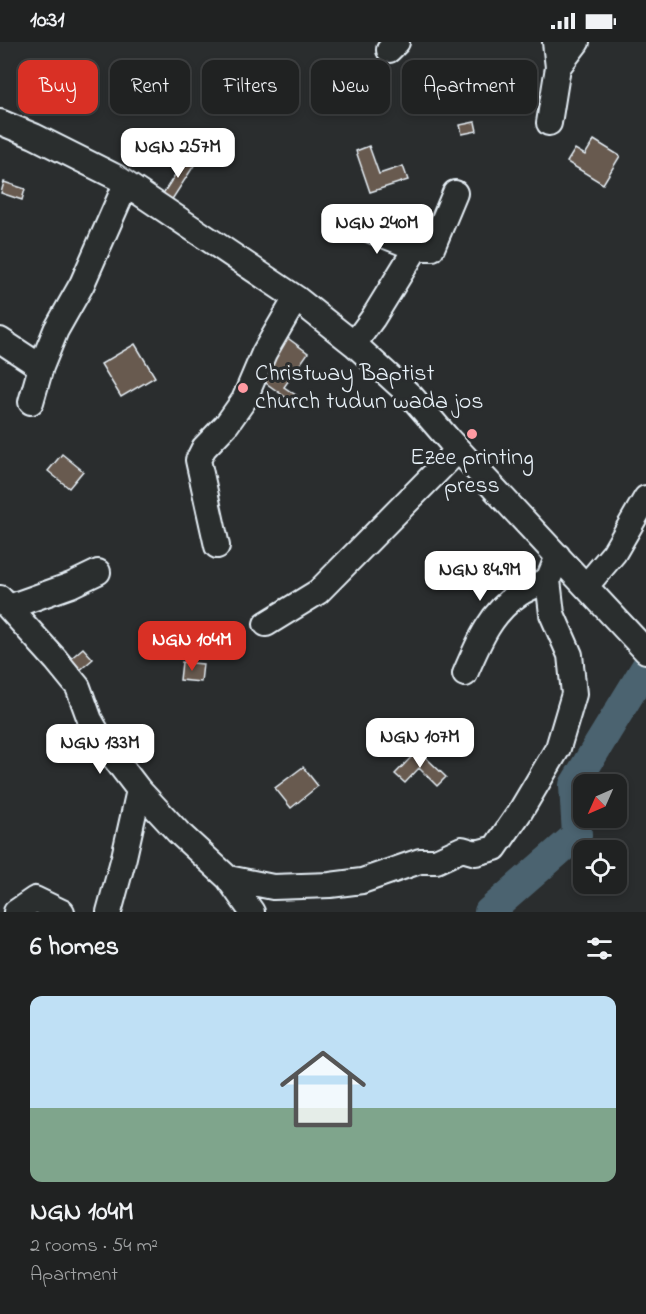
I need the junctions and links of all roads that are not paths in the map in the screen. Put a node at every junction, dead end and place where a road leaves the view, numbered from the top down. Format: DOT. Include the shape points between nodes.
graph roads {
  1 [pos="555,42"];
  2 [pos="577,42"];
  3 [pos="558,67"];
  4 [pos="0,122"];
  5 [pos="549,123"];
  6 [pos="126,184"];
  7 [pos="455,193"];
  8 [pos="353,223"];
  9 [pos="416,248"];
  10 [pos="296,298"];
  11 [pos="0,340"];
  12 [pos="354,344"];
  13 [pos="41,367"];
  14 [pos="31,402"];
  15 [pos="458,450"];
  16 [pos="646,498"];
  17 [pos="217,546"];
  18 [pos="558,556"];
  19 [pos="98,572"];
  20 [pos="548,580"];
  21 [pos="586,586"];
  22 [pos="5,603"];
  23 [pos="266,624"];
  24 [pos="640,644"];
  25 [pos="465,674"];
  26 [pos="139,790"];
  27 [pos="228,878"];
  28 [pos="16,912"];
  29 [pos="62,912"];
  30 [pos="109,912"];
  31 [pos="252,912"];
  1 -- 3 [label="street"];
  2 -- 3 [label="street"];
  3 -- 5 [label="street"];
  4 -- 6 [label="street"];
  6 -- 10 [label="street"];
  6 -- 13 [label="street"];
  7 -- 9 [label="street" via="432,248"];
  8 -- 9 [label="street"];
  9 -- 12 [label="street"];
  10 -- 12 [label="street"];
  10 -- 17 [label="street" via="264,353 244,400 198,460"];
  11 -- 13 [label="street"];
  12 -- 15 [label="street" via="411,396"];
  13 -- 14 [label="street"];
  15 -- 18 [label="street"];
  15 -- 23 [label="street" via="318,592"];
  16 -- 21 [label="street" via="614,553"];
  18 -- 20 [label="street"];
  18 -- 21 [label="street"];
  19 -- 22 [label="street"];
  20 -- 25 [label="street" via="519,594 502,609 483,633"];
  20 -- 27 [label="street" via="552,614 570,655 574,694 558,748 495,848 476,853 462,849 436,861 420,861 362,881 330,885 273,887"];
  21 -- 24 [label="street"];
  22 -- 26 [label="street" via="78,687 103,744"];
  26 -- 27 [label="street"];
  26 -- 30 [label="street"];
  27 -- 31 [label="street"];
  28 -- 29 [label="street" via="35,899"];
}
